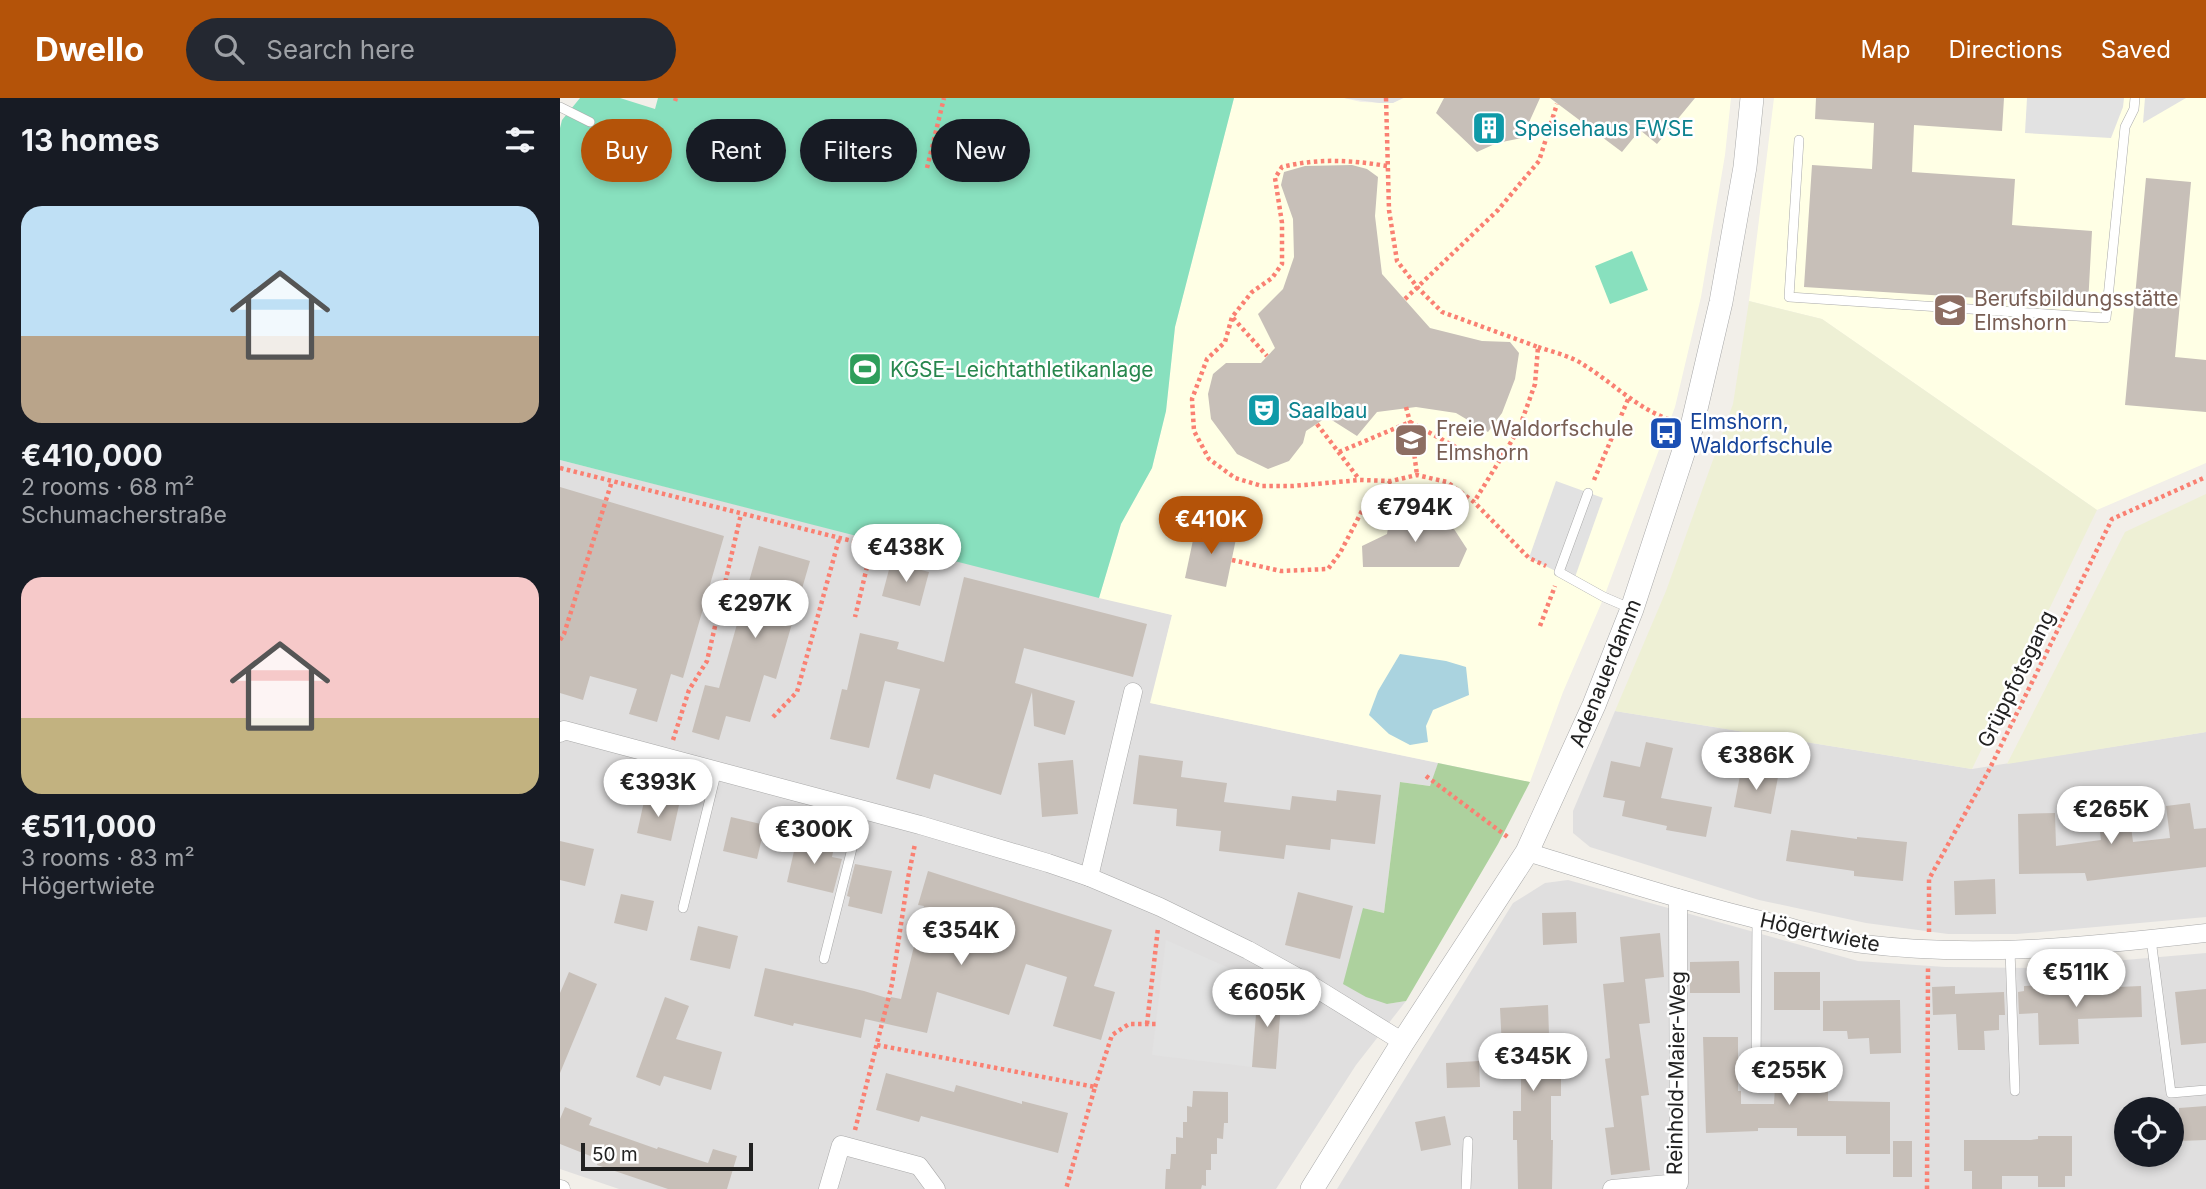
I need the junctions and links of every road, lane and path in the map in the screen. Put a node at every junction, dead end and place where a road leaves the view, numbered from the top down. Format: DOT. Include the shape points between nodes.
graph roads {
  1 [pos="944,98"];
  2 [pos="1386,98"];
  3 [pos="1752,98"];
  4 [pos="2135,98"];
  5 [pos="1557,104"];
  6 [pos="560,107"];
  7 [pos="584,119"];
  8 [pos="1799,140"];
  9 [pos="1387,166"];
  10 [pos="926,168"];
  11 [pos="1418,288"];
  12 [pos="1405,299"];
  13 [pos="1232,317"];
  14 [pos="1538,347"];
  15 [pos="1267,356"];
  16 [pos="1629,397"];
  17 [pos="1406,407"];
  18 [pos="1410,422"];
  19 [pos="1317,424"];
  20 [pos="1692,426"];
  21 [pos="1339,452"];
  22 [pos="1503,455"];
  23 [pos="560,468"];
  24 [pos="1417,475"];
  25 [pos="2206,477"];
  26 [pos="1360,480"];
  27 [pos="612,481"];
  28 [pos="1391,481"];
  29 [pos="1588,493"];
  30 [pos="1474,502"];
  31 [pos="741,514"];
  32 [pos="839,539"];
  33 [pos="1232,560"];
  34 [pos="1559,572"];
  35 [pos="1632,610"];
  36 [pos="855,617"];
  37 [pos="1540,626"];
  38 [pos="560,640"];
  39 [pos="1133,692"];
  40 [pos="773,717"];
  41 [pos="560,733"];
  42 [pos="668,757"];
  43 [pos="717,770"];
  44 [pos="1426,776"];
  45 [pos="862,809"];
  46 [pos="919,825"];
  47 [pos="1527,852"];
  48 [pos="1089,877"];
  49 [pos="1678,898"];
  50 [pos="1160,907"];
  51 [pos="683,908"];
  52 [pos="1756,919"];
  53 [pos="2206,933"];
  54 [pos="2151,939"];
  55 [pos="1928,950"];
  56 [pos="2010,950"];
  57 [pos="824,959"];
  58 [pos="1147,1024"];
  59 [pos="1157,1024"];
  60 [pos="1403,1042"];
  61 [pos="877,1045"];
  62 [pos="1756,1073"];
  63 [pos="1095,1087"];
  64 [pos="2206,1090"];
  65 [pos="2015,1091"];
  66 [pos="1468,1141"];
  67 [pos="841,1146"];
  68 [pos="828,1189"];
  69 [pos="936,1189"];
  70 [pos="1066,1189"];
  71 [pos="1312,1189"];
  72 [pos="1466,1189"];
  73 [pos="1612,1189"];
  74 [pos="1927,1189"];
  1 -- 10 [label="path"];
  2 -- 9 [label="path"];
  3 -- 20 [label="street, Adenauerdamm" via="1721,302"];
  4 -- 8 [label="lane" via="2125,127 2106,318 1789,297"];
  5 -- 11 [label="path" via="1539,161 1499,210"];
  6 -- 7 [label="lane"];
  9 -- 11 [label="path" via="1397,261"];
  9 -- 13 [label="path" via="1321,160 1282,167 1275,178 1282,264"];
  11 -- 12 [label="path"];
  11 -- 14 [label="path" via="1442,312"];
  13 -- 15 [label="path"];
  13 -- 26 [label="path" via="1225,342 1207,359 1192,399 1194,431 1209,459 1235,478 1262,486"];
  14 -- 16 [label="path" via="1582,363"];
  14 -- 22 [label="path" via="1535,384 1519,429"];
  16 -- 20 [label="path" via="1662,417"];
  16 -- 29 [label="path"];
  17 -- 18 [label="path"];
  18 -- 21 [label="path"];
  18 -- 22 [label="path" via="1462,451"];
  18 -- 24 [label="path"];
  19 -- 21 [label="path"];
  20 -- 35 [label="street, Adenauerdamm"];
  21 -- 26 [label="path"];
  22 -- 30 [label="path"];
  23 -- 27 [label="path"];
  24 -- 28 [label="path"];
  24 -- 30 [label="path" via="1447,482"];
  25 -- 55 [label="path, Grüppfotsgang" via="2112,519 1989,770 1929,879"];
  26 -- 28 [label="path"];
  27 -- 31 [label="path"];
  27 -- 38 [label="path"];
  28 -- 33 [label="path" via="1364,507 1328,569 1280,571"];
  29 -- 34 [label="lane"];
  30 -- 34 [label="path" via="1529,558"];
  31 -- 32 [label="path"];
  31 -- 42 [label="path" via="707,661 689,690"];
  32 -- 36 [label="path" via="872,547"];
  32 -- 40 [label="path" via="797,692"];
  34 -- 35 [label="lane"];
  34 -- 37 [label="path"];
  35 -- 47 [label="street, Adenauerdamm"];
  39 -- 48 [label="street"];
  41 -- 42 [label="street" via="564,730"];
  42 -- 43 [label="street"];
  43 -- 45 [label="street"];
  43 -- 51 [label="lane"];
  44 -- 47 [label="path"];
  45 -- 46 [label="street"];
  45 -- 57 [label="lane"];
  46 -- 48 [label="street"];
  46 -- 61 [label="path"];
  47 -- 49 [label="street, Högertwiete"];
  47 -- 60 [label="street, Adenauerdamm"];
  48 -- 50 [label="street"];
  49 -- 52 [label="street, Högertwiete"];
  49 -- 73 [label="street, Reinhold-Maier-Weg" via="1679,1183"];
  50 -- 58 [label="path"];
  50 -- 60 [label="street" via="1282,968"];
  52 -- 55 [label="street, Högertwiete" via="1860,944"];
  52 -- 62 [label="lane"];
  53 -- 54 [label="street, Högertwiete"];
  54 -- 56 [label="street, Högertwiete"];
  54 -- 64 [label="lane" via="2171,1093"];
  55 -- 56 [label="street, Högertwiete"];
  55 -- 74 [label="path, Grüppfotsgang"];
  56 -- 65 [label="lane"];
  58 -- 59 [label="path"];
  58 -- 63 [label="path" via="1129,1024 1112,1035"];
  60 -- 71 [label="street, Adenauerdamm"];
  61 -- 63 [label="path"];
  61 -- 67 [label="path" via="853,1135"];
  63 -- 70 [label="path"];
  66 -- 72 [label="lane"];
  67 -- 68 [label="street"];
  67 -- 69 [label="street" via="919,1167"];
}
